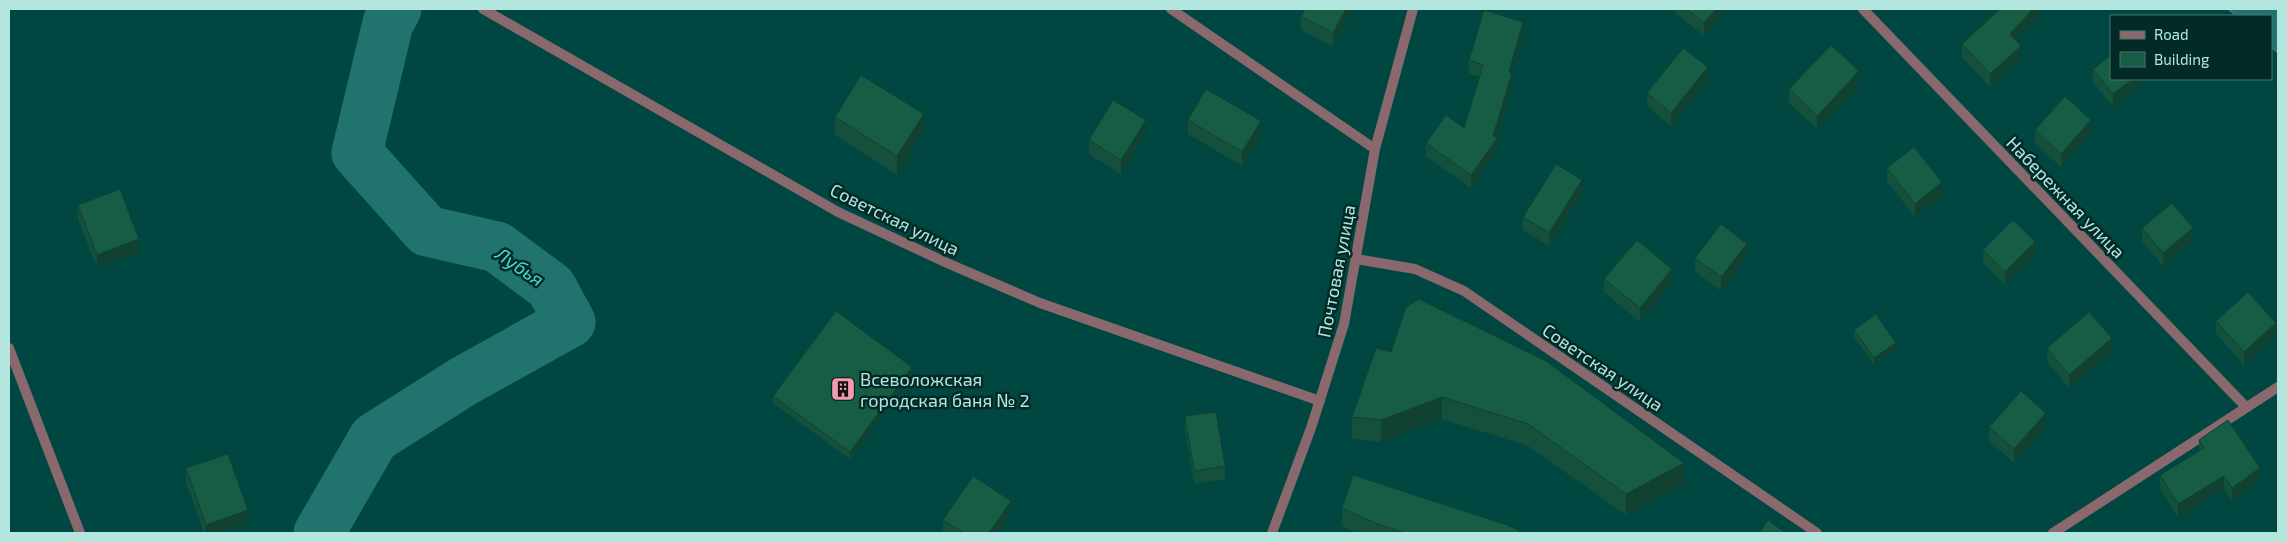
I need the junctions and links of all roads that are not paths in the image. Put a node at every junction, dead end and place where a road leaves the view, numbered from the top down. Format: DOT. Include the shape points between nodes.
graph roads {
  1 [pos="483,9"];
  2 [pos="1171,9"];
  3 [pos="1413,9"];
  4 [pos="1863,9"];
  5 [pos="1376,148"];
  6 [pos="1356,259"];
  7 [pos="9,348"];
  8 [pos="2278,387"];
  9 [pos="1320,401"];
  10 [pos="2246,407"];
  11 [pos="80,533"];
  12 [pos="1272,533"];
  13 [pos="1817,533"];
  14 [pos="2054,533"];
  1 -- 9 [label="street, Советская улица" via="838,212 1040,303"];
  2 -- 5 [label="street"];
  3 -- 5 [label="street, Почтовая улица"];
  4 -- 10 [label="street, Набережная улица"];
  5 -- 6 [label="street, Почтовая улица"];
  6 -- 9 [label="street, Почтовая улица" via="1344,324"];
  6 -- 13 [label="street, Советская улица" via="1415,269 1464,291"];
  7 -- 11 [label="street"];
  8 -- 10 [label="street"];
  9 -- 12 [label="street, Почтовая улица"];
  10 -- 14 [label="street"];
}
